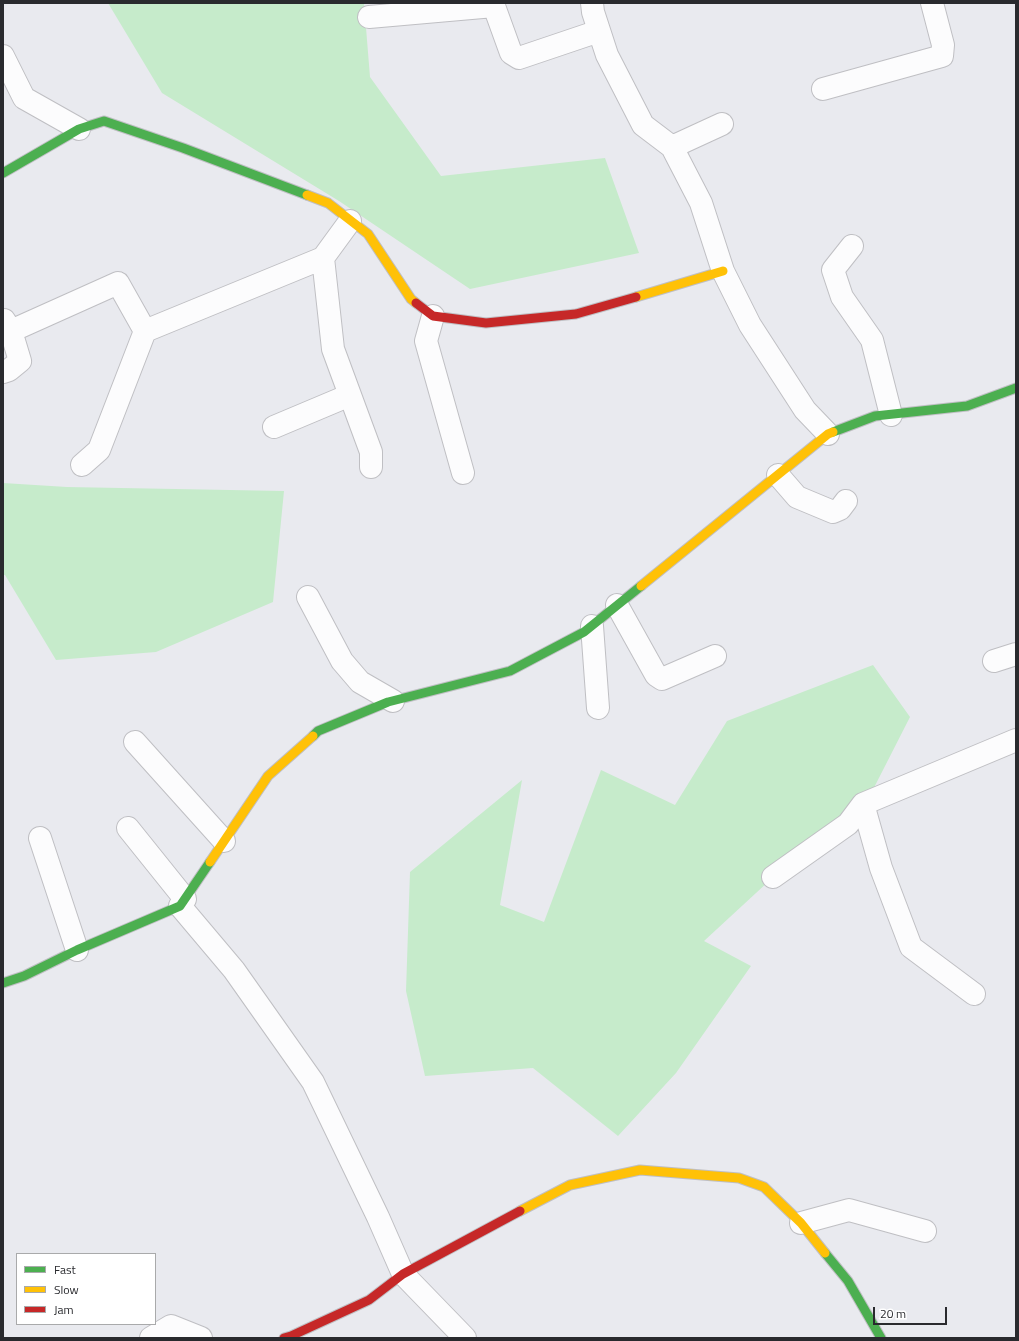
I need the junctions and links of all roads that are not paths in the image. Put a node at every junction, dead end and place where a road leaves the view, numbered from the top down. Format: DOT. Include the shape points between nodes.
graph roads {
  1 [pos="592,3"];
  2 [pos="932,3"];
  3 [pos="369,17"];
  4 [pos="600,31"];
  5 [pos="3,56"];
  6 [pos="823,89"];
  7 [pos="722,124"];
  8 [pos="79,129"];
  9 [pos="672,147"];
  10 [pos="3,172"];
  11 [pos="350,221"];
  12 [pos="852,246"];
  13 [pos="323,258"];
  14 [pos="723,272"];
  15 [pos="433,316"];
  16 [pos="7,325"];
  17 [pos="145,331"];
  18 [pos="3,372"];
  19 [pos="1016,388"];
  20 [pos="350,395"];
  21 [pos="891,415"];
  22 [pos="274,427"];
  23 [pos="828,434"];
  24 [pos="82,466"];
  25 [pos="371,467"];
  26 [pos="463,474"];
  27 [pos="778,475"];
  28 [pos="846,501"];
  29 [pos="308,597"];
  30 [pos="617,605"];
  31 [pos="592,626"];
  32 [pos="1016,654"];
  33 [pos="715,656"];
  34 [pos="994,661"];
  35 [pos="393,701"];
  36 [pos="598,708"];
  37 [pos="1016,740"];
  38 [pos="135,742"];
  39 [pos="863,804"];
  40 [pos="128,828"];
  41 [pos="40,838"];
  42 [pos="224,841"];
  43 [pos="773,877"];
  44 [pos="183,902"];
  45 [pos="77,950"];
  46 [pos="3,983"];
  47 [pos="974,994"];
  48 [pos="801,1222"];
  49 [pos="925,1231"];
  50 [pos="403,1274"];
  51 [pos="150,1338"];
  52 [pos="201,1338"];
  53 [pos="284,1338"];
  54 [pos="465,1338"];
  55 [pos="881,1338"];
  1 -- 4 [label="street"];
  2 -- 6 [label="street" via="943,45 942,56"];
  3 -- 4 [label="street" via="494,6 511,53 519,58"];
  4 -- 9 [label="street" via="607,55 643,125"];
  5 -- 8 [label="street" via="24,98"];
  7 -- 9 [label="street"];
  8 -- 10 [label="street"];
  8 -- 11 [label="street" via="104,121 183,148 328,204"];
  9 -- 14 [label="street" via="701,203"];
  11 -- 13 [label="street"];
  11 -- 15 [label="street" via="368,234 410,300"];
  12 -- 21 [label="street" via="833,270 842,297 872,340"];
  13 -- 17 [label="street"];
  13 -- 20 [label="street" via="333,349"];
  14 -- 15 [label="street" via="576,314 486,323"];
  14 -- 23 [label="street" via="750,325 805,410"];
  15 -- 26 [label="street" via="426,341"];
  16 -- 17 [label="street" via="118,283"];
  16 -- 18 [label="street" via="20,361 10,370"];
  17 -- 24 [label="street" via="99,450"];
  19 -- 21 [label="street" via="968,406"];
  20 -- 22 [label="street"];
  20 -- 25 [label="street" via="371,452"];
  21 -- 23 [label="street" via="874,416"];
  23 -- 27 [label="street"];
  27 -- 28 [label="street" via="797,497 833,512 840,509"];
  27 -- 30 [label="street"];
  29 -- 35 [label="street" via="342,661 360,682"];
  30 -- 31 [label="street"];
  30 -- 33 [label="street" via="656,674 662,679"];
  31 -- 35 [label="street" via="510,670"];
  31 -- 36 [label="street"];
  32 -- 34 [label="street"];
  35 -- 42 [label="street" via="318,731 268,776"];
  37 -- 39 [label="street"];
  38 -- 42 [label="street"];
  39 -- 43 [label="street" via="848,824"];
  39 -- 47 [label="street" via="881,868 912,947"];
  40 -- 44 [label="street"];
  41 -- 45 [label="street"];
  42 -- 44 [label="street"];
  44 -- 45 [label="street"];
  44 -- 50 [label="street" via="314,1082"];
  45 -- 46 [label="street" via="24,976"];
  48 -- 49 [label="street" via="849,1210"];
  48 -- 50 [label="street" via="764,1187 739,1178 640,1170 570,1185"];
  48 -- 55 [label="street" via="848,1281"];
  50 -- 53 [label="street" via="370,1300"];
  50 -- 54 [label="street"];
  51 -- 52 [label="street" via="170,1326"];
}
